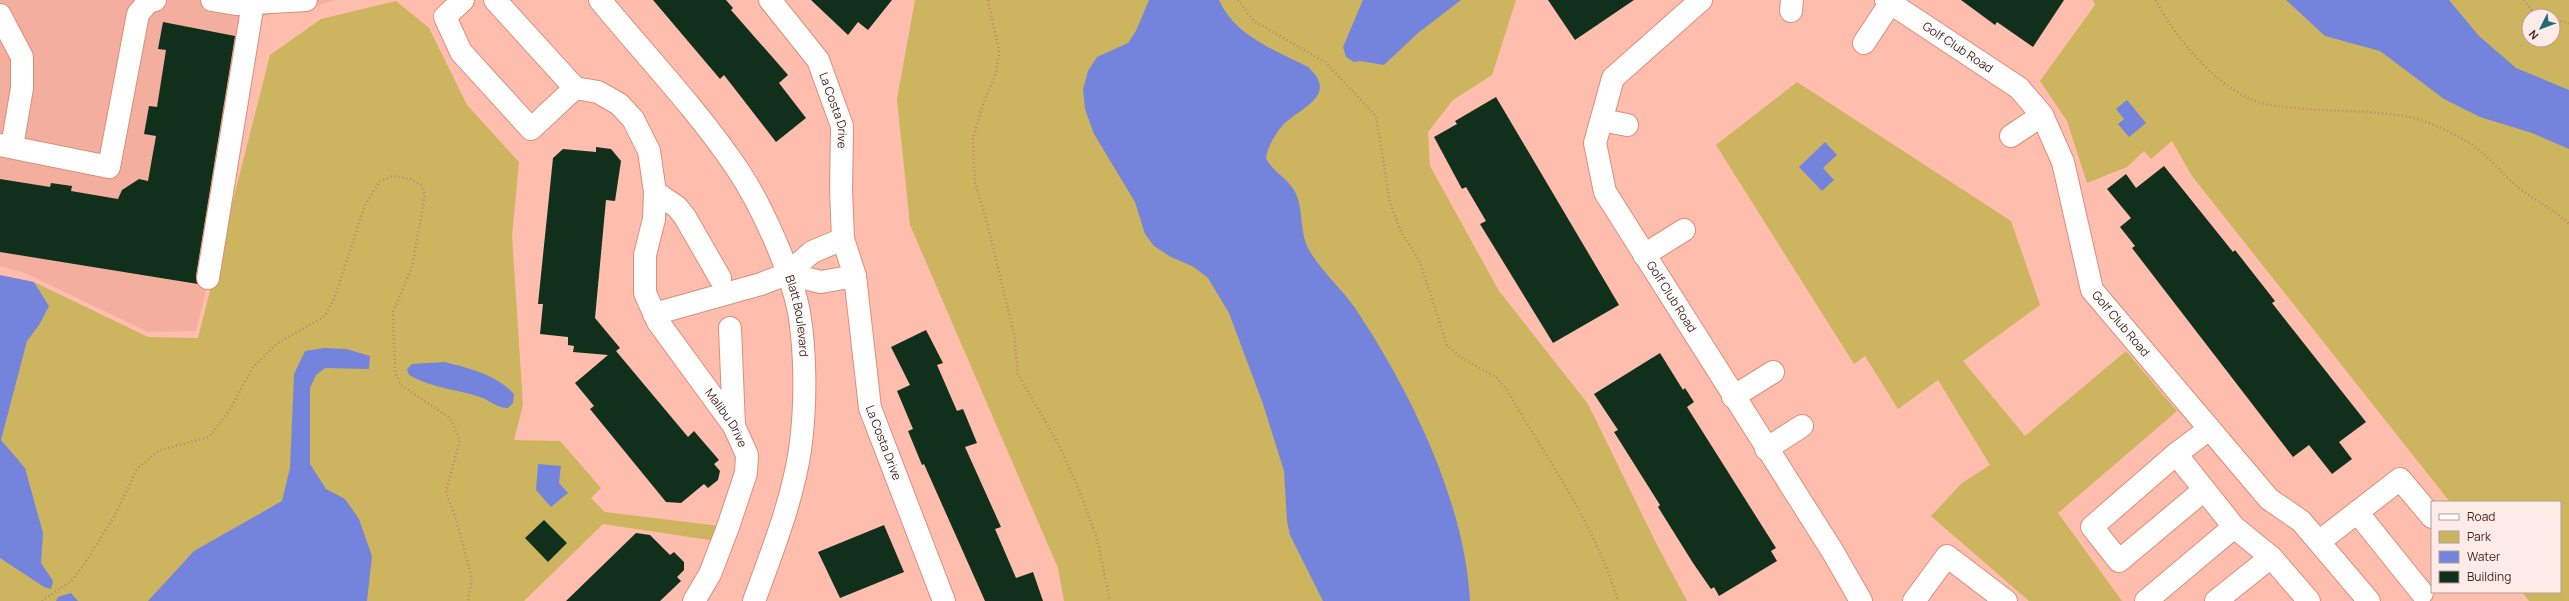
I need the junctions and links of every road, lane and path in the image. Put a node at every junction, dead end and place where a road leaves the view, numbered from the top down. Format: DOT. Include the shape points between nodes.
graph roads {
  1 [pos="155,0"];
  2 [pos="212,0"];
  3 [pos="306,0"];
  4 [pos="463,0"];
  5 [pos="495,0"];
  6 [pos="587,0"];
  7 [pos="600,0"];
  8 [pos="770,0"];
  9 [pos="988,0"];
  10 [pos="1238,0"];
  11 [pos="1702,0"];
  12 [pos="2156,0"];
  13 [pos="2524,0"];
  14 [pos="1888,1"];
  15 [pos="241,2"];
  16 [pos="2530,8"];
  17 [pos="0,15"];
  18 [pos="1864,43"];
  19 [pos="654,66"];
  20 [pos="575,88"];
  21 [pos="9,111"];
  22 [pos="2042,115"];
  23 [pos="1602,120"];
  24 [pos="1627,125"];
  25 [pos="2011,136"];
  26 [pos="6,146"];
  27 [pos="655,192"];
  28 [pos="2569,224"];
  29 [pos="1684,230"];
  30 [pos="843,239"];
  31 [pos="1644,255"];
  32 [pos="786,274"];
  33 [pos="855,276"];
  34 [pos="208,278"];
  35 [pos="720,278"];
  36 [pos="654,314"];
  37 [pos="730,328"];
  38 [pos="1773,372"];
  39 [pos="1733,397"];
  40 [pos="734,426"];
  41 [pos="1802,426"];
  42 [pos="2208,430"];
  43 [pos="1766,450"];
  44 [pos="2176,454"];
  45 [pos="2204,490"];
  46 [pos="2357,512"];
  47 [pos="2431,515"];
  48 [pos="2234,527"];
  49 [pos="2320,541"];
  50 [pos="2271,557"];
  51 [pos="2422,593"];
  52 [pos="2299,598"];
  53 [pos="2365,600"];
  54 [pos="42,601"];
  55 [pos="468,601"];
  56 [pos="694,601"];
  57 [pos="754,601"];
  58 [pos="944,601"];
  59 [pos="1110,601"];
  60 [pos="1618,601"];
  61 [pos="1861,601"];
  62 [pos="1914,601"];
  63 [pos="2006,601"];
  64 [pos="2146,601"];
  65 [pos="2216,601"];
  1 -- 26 [label="street" via="148,2 138,14 109,167 54,151"];
  2 -- 15 [label="street"];
  3 -- 15 [label="street"];
  4 -- 20 [label="street" via="445,16 461,52 531,129"];
  5 -- 20 [label="street"];
  6 -- 19 [label="street, Blatt Boulevard"];
  7 -- 19 [label="street, Blatt Boulevard"];
  8 -- 30 [label="street, La Costa Drive" via="818,60 842,126"];
  9 -- 59 [label="path" via="999,51 996,73 973,138 975,184 986,218 1014,334 1018,374 1060,447 1080,492 1097,539"];
  10 -- 60 [label="path" via="1254,21 1325,62 1376,116 1390,202 1400,230 1420,262 1447,345 1460,357 1497,378 1507,390 1588,525 1607,567"];
  11 -- 23 [label="street, Golf Club Road" via="1613,78"];
  12 -- 28 [label="path" via="2181,41 2205,66 2238,91 2271,106 2382,113 2422,122 2464,140 2485,154 2502,174"];
  13 -- 16 [label="path"];
  14 -- 18 [label="street"];
  14 -- 22 [label="street, Golf Club Road" via="2019,88"];
  15 -- 34 [label="street"];
  17 -- 21 [label="street" via="22,57 22,88"];
  19 -- 32 [label="street, Blatt Boulevard" via="711,132 737,168 757,202"];
  20 -- 27 [label="street, Malibu Drive" via="598,92 619,104 633,119 649,151"];
  21 -- 26 [label="street"];
  22 -- 25 [label="street"];
  22 -- 42 [label="street, Golf Club Road" via="2063,162 2092,290"];
  23 -- 24 [label="street"];
  23 -- 31 [label="street, Golf Club Road" via="1595,143 1605,192"];
  27 -- 35 [label="street" via="677,206"];
  27 -- 36 [label="street, Malibu Drive" via="654,219 645,255 645,292"];
  29 -- 31 [label="street"];
  30 -- 32 [label="street" via="812,252"];
  30 -- 33 [label="street, La Costa Drive"];
  31 -- 39 [label="street, Golf Club Road"];
  32 -- 33 [label="street" via="821,282"];
  32 -- 36 [label="street" via="761,284"];
  32 -- 57 [label="street, Blatt Boulevard" via="798,311 804,369 800,450 784,516"];
  33 -- 58 [label="street, La Costa Drive" via="870,408"];
  36 -- 40 [label="street, Malibu Drive"];
  37 -- 40 [label="street"];
  38 -- 39 [label="street"];
  39 -- 43 [label="street, Golf Club Road"];
  40 -- 56 [label="street, Malibu Drive" via="747,455 746,473 710,574"];
  41 -- 43 [label="street"];
  42 -- 44 [label="street"];
  42 -- 49 [label="street, Golf Club Road" via="2269,500 2301,521"];
  43 -- 61 [label="street, Golf Club Road" via="1840,547"];
  44 -- 45 [label="street"];
  44 -- 45 [label="street" via="2092,527 2120,561"];
  45 -- 48 [label="street"];
  46 -- 47 [label="street" via="2400,479"];
  46 -- 49 [label="street"];
  46 -- 51 [label="street"];
  48 -- 50 [label="street"];
  48 -- 64 [label="street"];
  49 -- 53 [label="street, Golf Club Road"];
  50 -- 52 [label="street"];
  50 -- 65 [label="street"];
  54 -- 55 [label="path" via="71,581 83,566 115,515 137,469 158,451 209,437 229,411 254,366 278,343 324,316 334,299 365,205 380,180 393,176 411,179 422,186 425,195 412,268 393,312 395,372 401,385 450,418 460,440 446,491 472,579"];
  62 -- 63 [label="street" via="1946,556"];
}
